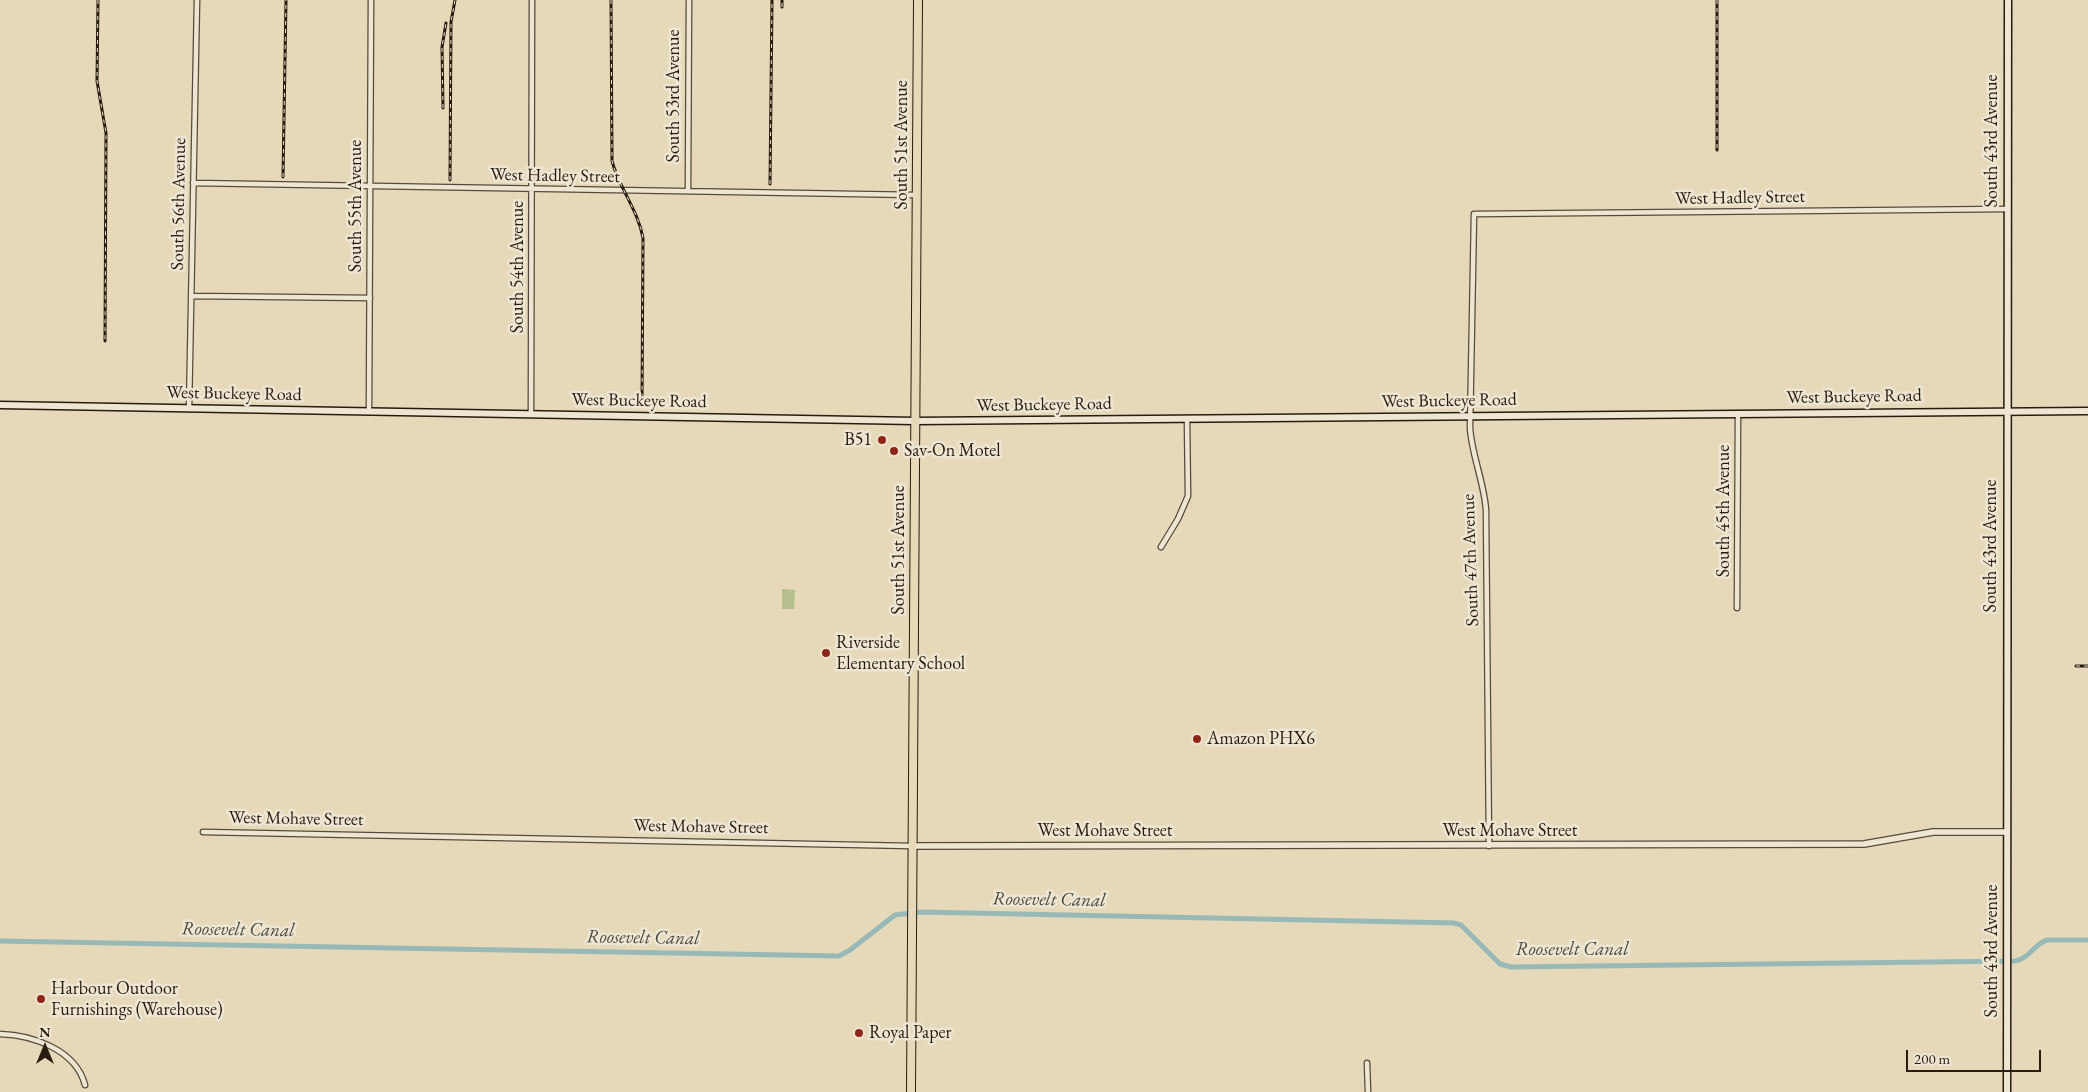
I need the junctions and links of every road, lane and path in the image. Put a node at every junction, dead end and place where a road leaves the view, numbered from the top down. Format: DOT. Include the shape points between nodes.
graph roads {
  1 [pos="196,0"];
  2 [pos="371,0"];
  3 [pos="532,0"];
  4 [pos="689,0"];
  5 [pos="918,0"];
  6 [pos="2008,0"];
  7 [pos="194,184"];
  8 [pos="370,187"];
  9 [pos="532,189"];
  10 [pos="688,191"];
  11 [pos="916,195"];
  12 [pos="2006,208"];
  13 [pos="1474,214"];
  14 [pos="192,296"];
  15 [pos="370,298"];
  16 [pos="0,405"];
  17 [pos="189,408"];
  18 [pos="369,411"];
  19 [pos="2006,411"];
  20 [pos="2088,411"];
  21 [pos="531,414"];
  22 [pos="1738,414"];
  23 [pos="1471,416"];
  24 [pos="1187,418"];
  25 [pos="915,421"];
  26 [pos="1160,547"];
  27 [pos="1737,608"];
  28 [pos="203,832"];
  29 [pos="2007,832"];
  30 [pos="912,846"];
  31 [pos="1489,846"];
  32 [pos="0,1034"];
  33 [pos="1367,1064"];
  34 [pos="85,1085"];
  35 [pos="911,1092"];
  36 [pos="1368,1092"];
  37 [pos="2007,1092"];
  1 -- 7 [label="street, South 56th Avenue"];
  2 -- 8 [label="street, South 55th Avenue"];
  3 -- 9 [label="street, South 54th Avenue"];
  4 -- 10 [label="street, South 53rd Avenue"];
  5 -- 11 [label="main road, South 51st Avenue"];
  6 -- 12 [label="main road, South 43rd Avenue"];
  7 -- 8 [label="street, West Hadley Street"];
  7 -- 14 [label="street, South 56th Avenue"];
  8 -- 9 [label="street, West Hadley Street"];
  8 -- 15 [label="street, South 55th Avenue"];
  9 -- 10 [label="street, West Hadley Street"];
  9 -- 21 [label="street, South 54th Avenue"];
  10 -- 11 [label="street, West Hadley Street"];
  11 -- 25 [label="main road, South 51st Avenue"];
  12 -- 13 [label="street, West Hadley Street"];
  12 -- 19 [label="main road, South 43rd Avenue"];
  13 -- 23 [label="street, South 47th Avenue"];
  14 -- 15 [label="street"];
  14 -- 17 [label="street, South 56th Avenue"];
  15 -- 18 [label="street, South 55th Avenue"];
  16 -- 17 [label="main road, West Buckeye Road"];
  17 -- 18 [label="main road, West Buckeye Road"];
  18 -- 21 [label="main road, West Buckeye Road"];
  19 -- 20 [label="main road, West Buckeye Road"];
  19 -- 22 [label="main road, West Buckeye Road"];
  19 -- 29 [label="main road, South 43rd Avenue"];
  21 -- 25 [label="main road, West Buckeye Road"];
  22 -- 23 [label="main road, West Buckeye Road"];
  22 -- 27 [label="street, South 45th Avenue"];
  23 -- 24 [label="main road, West Buckeye Road"];
  23 -- 31 [label="street, South 47th Avenue" via="1473,452 1486,510"];
  24 -- 25 [label="main road, West Buckeye Road"];
  24 -- 26 [label="street" via="1188,496"];
  25 -- 30 [label="main road, South 51st Avenue"];
  28 -- 30 [label="street, West Mohave Street"];
  29 -- 31 [label="street, West Mohave Street" via="1932,832 1864,844"];
  29 -- 37 [label="main road, South 43rd Avenue"];
  30 -- 31 [label="street, West Mohave Street"];
  30 -- 35 [label="main road, South 51st Avenue"];
  32 -- 34 [label="street" via="32,1039 62,1053 82,1072"];
  33 -- 36 [label="street"];
}
